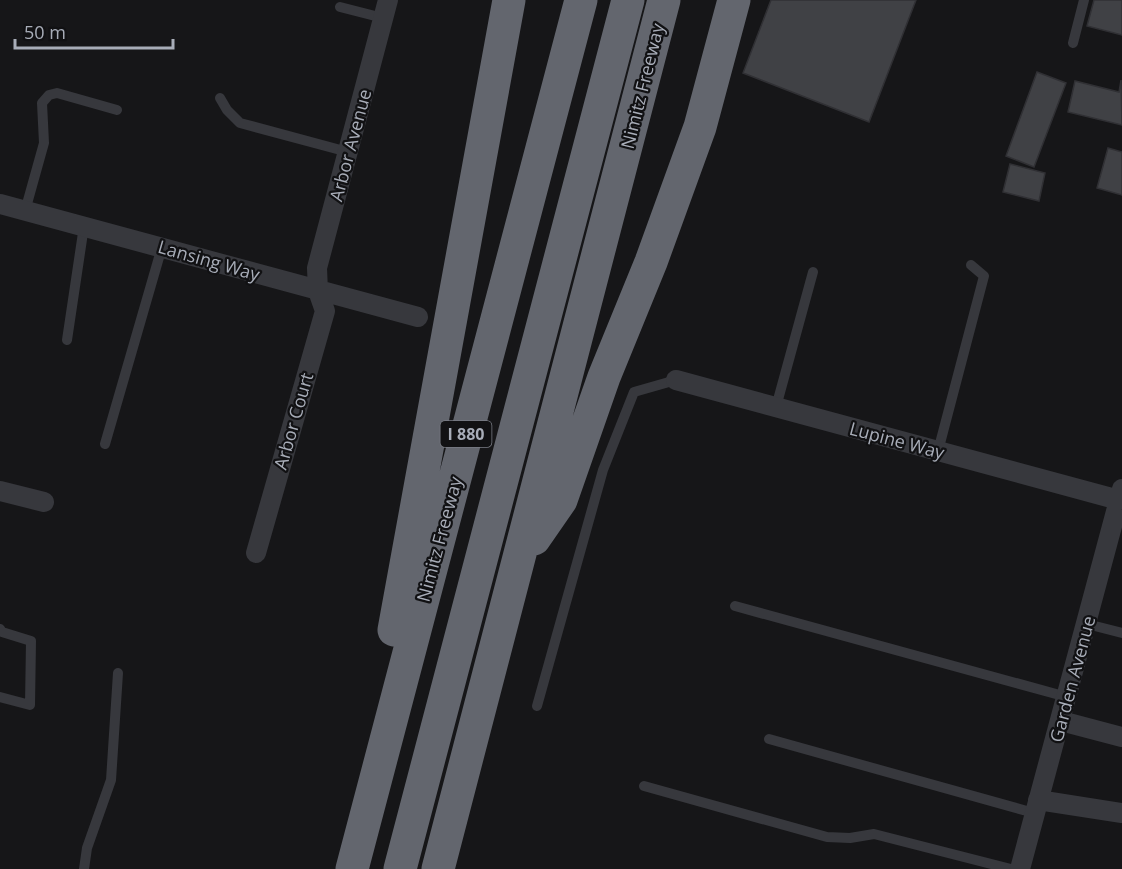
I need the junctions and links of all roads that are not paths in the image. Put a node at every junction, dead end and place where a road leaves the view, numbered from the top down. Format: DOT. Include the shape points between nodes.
graph roads {
  1 [pos="509,0"];
  2 [pos="581,0"];
  3 [pos="628,0"];
  4 [pos="664,0"];
  5 [pos="734,0"];
  6 [pos="742,0"];
  7 [pos="1084,0"];
  8 [pos="340,6"];
  9 [pos="386,9"];
  10 [pos="724,42"];
  11 [pos="1073,43"];
  12 [pos="220,98"];
  13 [pos="117,110"];
  14 [pos="348,152"];
  15 [pos="0,204"];
  16 [pos="25,211"];
  17 [pos="84,226"];
  18 [pos="162,247"];
  19 [pos="971,266"];
  20 [pos="813,272"];
  21 [pos="318,291"];
  22 [pos="418,317"];
  23 [pos="67,340"];
  24 [pos="676,380"];
  25 [pos="776,407"];
  26 [pos="105,444"];
  27 [pos="938,451"];
  28 [pos="0,491"];
  29 [pos="1120,494"];
  30 [pos="44,502"];
  31 [pos="255,553"];
  32 [pos="521,558"];
  33 [pos="735,606"];
  34 [pos="1087,624"];
  35 [pos="1,630"];
  36 [pos="1122,633"];
  37 [pos="118,673"];
  38 [pos="0,697"];
  39 [pos="1067,697"];
  40 [pos="537,706"];
  41 [pos="1061,721"];
  42 [pos="1122,737"];
  43 [pos="769,739"];
  44 [pos="644,786"];
  45 [pos="1036,806"];
  46 [pos="1122,813"];
  47 [pos="352,868"];
  48 [pos="84,869"];
  49 [pos="400,869"];
  50 [pos="438,869"];
  51 [pos="1011,869"];
  52 [pos="1020,869"];
  1 -- 47 [label="highway"];
  2 -- 47 [label="highway, Nimitz Freeway / I 880"];
  3 -- 49 [label="highway, I 880"];
  4 -- 32 [label="highway, Nimitz Freeway"];
  5 -- 10 [label="highway"];
  6 -- 10 [label="highway"];
  7 -- 11 [label="lane"];
  8 -- 9 [label="lane"];
  9 -- 14 [label="street, Arbor Avenue"];
  10 -- 32 [label="highway" via="700,127 561,500"];
  12 -- 14 [label="lane" via="240,123"];
  13 -- 16 [label="lane" via="57,93 49,95 42,103 44,143"];
  14 -- 21 [label="street, Arbor Avenue" via="317,268"];
  15 -- 16 [label="street, Lansing Way"];
  16 -- 17 [label="street, Lansing Way"];
  17 -- 18 [label="street, Lansing Way"];
  17 -- 23 [label="lane"];
  18 -- 21 [label="street, Lansing Way"];
  18 -- 26 [label="lane"];
  19 -- 27 [label="lane" via="984,276"];
  20 -- 25 [label="lane"];
  21 -- 22 [label="street, Lansing Way"];
  21 -- 31 [label="street, Arbor Court" via="326,311"];
  24 -- 25 [label="street, Lupine Way"];
  24 -- 40 [label="lane" via="634,392 603,470"];
  25 -- 27 [label="street, Lupine Way"];
  27 -- 29 [label="street, Lupine Way"];
  28 -- 30 [label="street"];
  29 -- 34 [label="street, Garden Avenue"];
  32 -- 50 [label="highway, Nimitz Freeway"];
  33 -- 39 [label="lane"];
  34 -- 36 [label="lane"];
  34 -- 39 [label="street, Garden Avenue"];
  35 -- 38 [label="lane" via="32,641 30,705"];
  37 -- 48 [label="lane" via="111,780 87,848"];
  39 -- 41 [label="street, Garden Avenue"];
  41 -- 42 [label="street"];
  41 -- 45 [label="street, Garden Avenue"];
  43 -- 45 [label="lane"];
  44 -- 51 [label="lane" via="827,837 874,834"];
  45 -- 46 [label="street"];
  45 -- 52 [label="street, Garden Avenue"];
}
